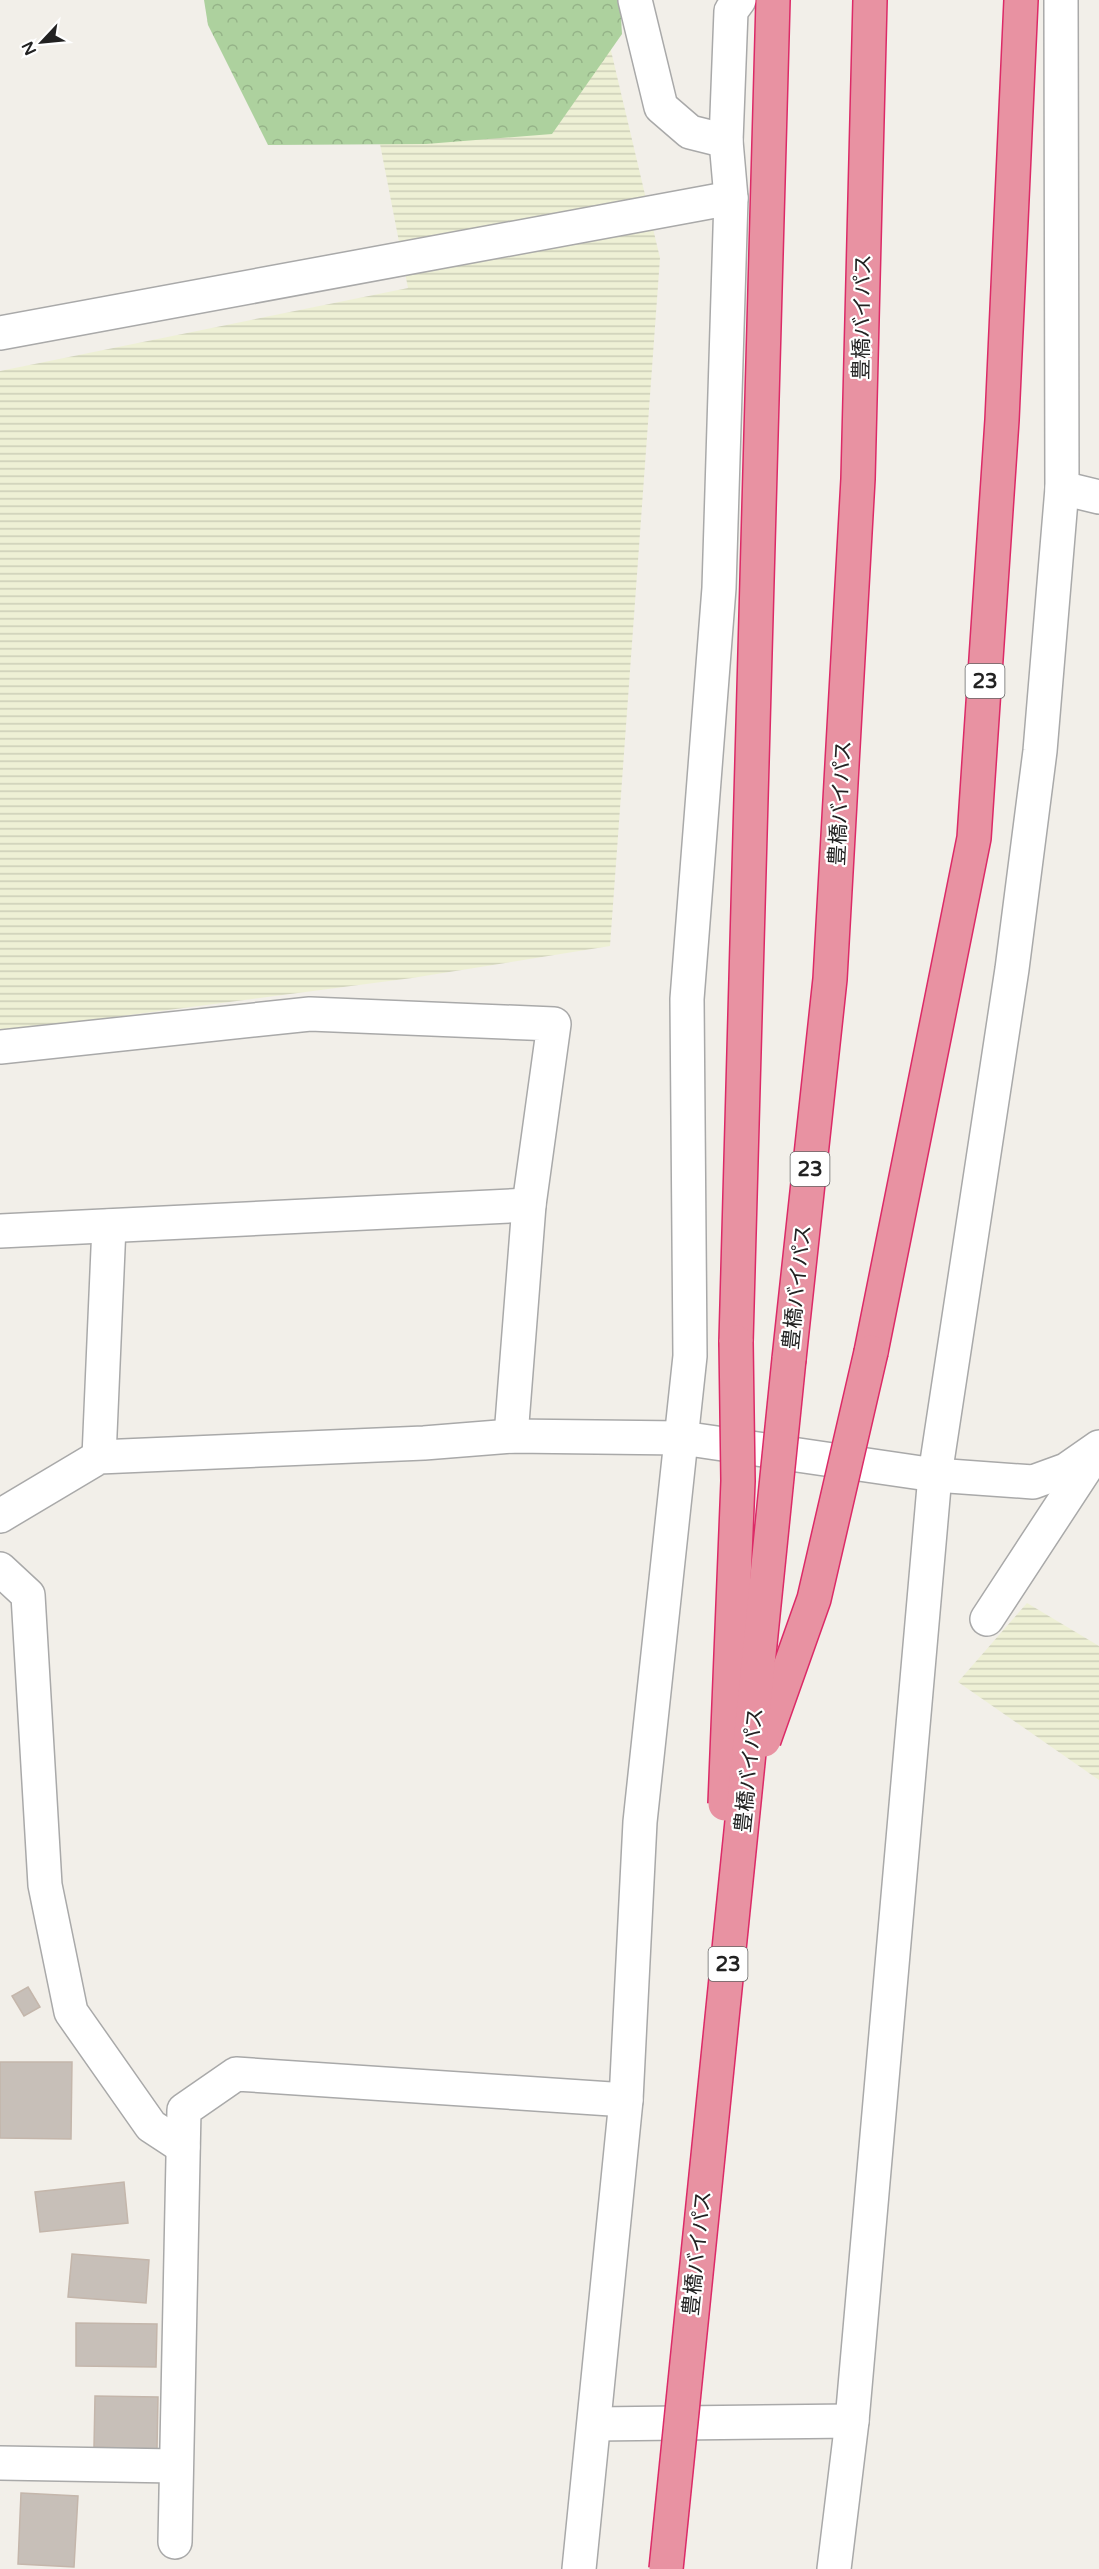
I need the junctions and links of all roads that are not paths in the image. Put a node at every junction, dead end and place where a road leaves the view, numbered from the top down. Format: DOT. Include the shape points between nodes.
graph roads {
  1 [pos="635,0"];
  2 [pos="739,0"];
  3 [pos="773,0"];
  4 [pos="870,0"];
  5 [pos="1021,0"];
  6 [pos="1061,0"];
  7 [pos="726,141"];
  8 [pos="731,198"];
  9 [pos="0,333"];
  10 [pos="1062,488"];
  11 [pos="1099,497"];
  12 [pos="0,1047"];
  13 [pos="529,1205"];
  14 [pos="109,1226"];
  15 [pos="0,1231"];
  16 [pos="511,1436"];
  17 [pos="682,1438"];
  18 [pos="1099,1447"];
  19 [pos="99,1457"];
  20 [pos="935,1475"];
  21 [pos="0,1516"];
  22 [pos="0,1569"];
  23 [pos="987,1619"];
  24 [pos="747,1788"];
  25 [pos="626,2100"];
  26 [pos="712,2109"];
  27 [pos="183,2147"];
  28 [pos="852,2421"];
  29 [pos="594,2424"];
  30 [pos="0,2463"];
  31 [pos="175,2466"];
  32 [pos="175,2542"];
  33 [pos="579,2569"];
  34 [pos="666,2569"];
  35 [pos="834,2569"];
  1 -- 7 [label="street" via="661,107 690,132"];
  2 -- 7 [label="street" via="731,11"];
  3 -- 26 [label="highway, 23, bridge" via="736,1342 738,1481"];
  4 -- 24 [label="highway, 豊橋バイパス / 23, bridge" via="858,479 831,968"];
  5 -- 24 [label="highway, 23, bridge" via="1002,420 974,838 871,1352 814,1599"];
  6 -- 10 [label="street"];
  7 -- 8 [label="street"];
  8 -- 9 [label="street"];
  8 -- 17 [label="street" via="719,588 687,999 690,1356"];
  10 -- 11 [label="street"];
  10 -- 20 [label="street" via="1040,751 1014,958"];
  12 -- 13 [label="street" via="310,1014 554,1024"];
  13 -- 14 [label="street"];
  13 -- 16 [label="street"];
  14 -- 15 [label="street"];
  14 -- 19 [label="street"];
  16 -- 17 [label="street"];
  16 -- 19 [label="street"];
  17 -- 20 [label="street"];
  17 -- 25 [label="street" via="640,1822"];
  18 -- 20 [label="street" via="1066,1470 1033,1482"];
  18 -- 23 [label="street"];
  19 -- 21 [label="street"];
  20 -- 28 [label="street"];
  22 -- 27 [label="street" via="28,1594 45,1885 71,2012 151,2126"];
  24 -- 26 [label="highway, 豊橋バイパス / 23, bridge"];
  25 -- 27 [label="street" via="236,2074 184,2110"];
  25 -- 29 [label="street"];
  26 -- 34 [label="highway, 豊橋バイパス / 23, bridge"];
  27 -- 31 [label="street"];
  28 -- 29 [label="street"];
  28 -- 35 [label="street"];
  29 -- 33 [label="street"];
  30 -- 31 [label="street"];
  31 -- 32 [label="street"];
}
